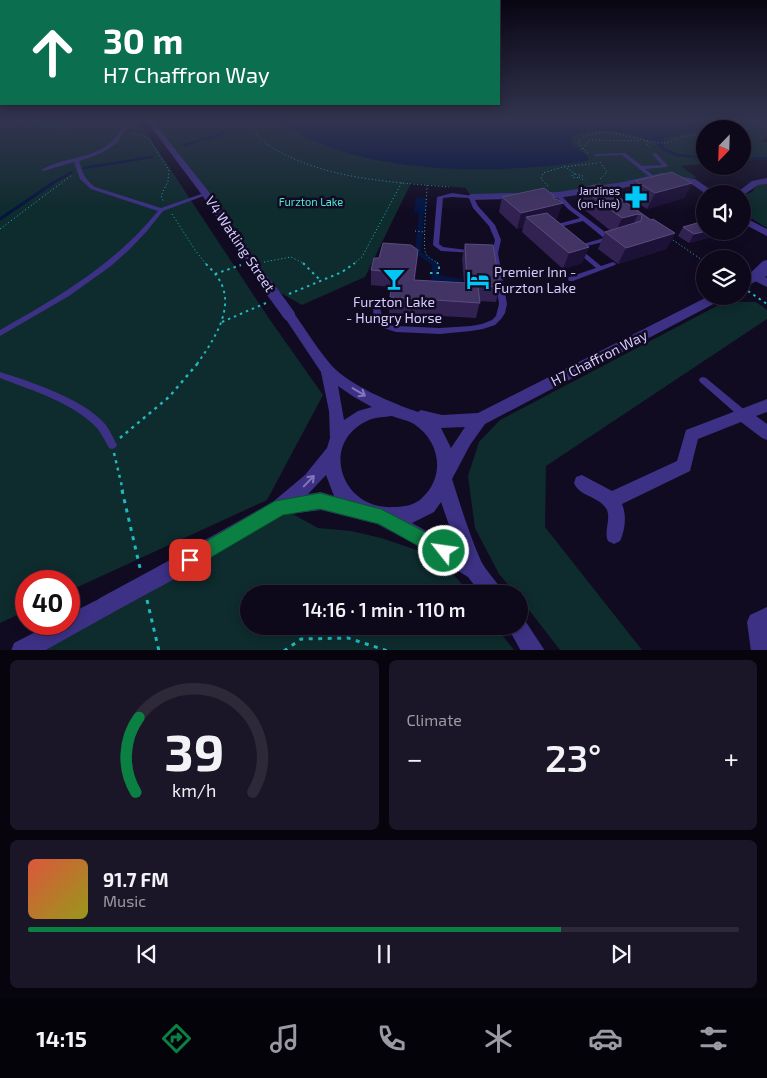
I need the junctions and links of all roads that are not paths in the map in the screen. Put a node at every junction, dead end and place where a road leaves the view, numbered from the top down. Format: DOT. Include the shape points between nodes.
graph roads {
  1 [pos="101,150"];
  2 [pos="172,150"];
  3 [pos="654,154"];
  4 [pos="594,157"];
  5 [pos="77,163"];
  6 [pos="640,168"];
  7 [pos="43,170"];
  8 [pos="652,177"];
  9 [pos="767,181"];
  10 [pos="700,185"];
  11 [pos="751,186"];
  12 [pos="206,194"];
  13 [pos="558,195"];
  14 [pos="471,196"];
  15 [pos="570,208"];
  16 [pos="164,209"];
  17 [pos="561,210"];
  18 [pos="584,218"];
  19 [pos="751,225"];
  20 [pos="755,227"];
  21 [pos="557,232"];
  22 [pos="767,233"];
  23 [pos="617,237"];
  24 [pos="609,238"];
  25 [pos="767,240"];
  26 [pos="569,243"];
  27 [pos="576,248"];
  28 [pos="476,252"];
  29 [pos="486,253"];
  30 [pos="495,253"];
  31 [pos="767,263"];
  32 [pos="613,264"];
  33 [pos="600,268"];
  34 [pos="571,279"];
  35 [pos="754,281"];
  36 [pos="701,305"];
  37 [pos="377,308"];
  38 [pos="0,333"];
  39 [pos="328,371"];
  40 [pos="0,375"];
  41 [pos="703,380"];
  42 [pos="767,405"];
  43 [pos="392,410"];
  44 [pos="413,415"];
  45 [pos="744,415"];
  46 [pos="480,419"];
  47 [pos="767,433"];
  48 [pos="336,444"];
  49 [pos="112,445"];
  50 [pos="445,477"];
  51 [pos="582,483"];
  52 [pos="611,500"];
  53 [pos="280,507"];
  54 [pos="374,515"];
  55 [pos="614,536"];
  56 [pos="475,570"];
  57 [pos="486,585"];
  58 [pos="767,617"];
  59 [pos="523,635"];
  60 [pos="22,650"];
  61 [pos="534,650"];
  62 [pos="762,650"];
  1 -- 5 [label="lane"];
  2 -- 12 [label="street, V4 Watling Street"];
  3 -- 6 [label="lane" via="666,166"];
  4 -- 6 [label="lane" via="623,154"];
  5 -- 7 [label="lane"];
  5 -- 16 [label="lane" via="84,182 93,188"];
  6 -- 8 [label="lane"];
  8 -- 10 [label="street" via="682,178"];
  8 -- 13 [label="street"];
  9 -- 11 [label="street"];
  12 -- 16 [label="lane"];
  12 -- 39 [label="street, V4 Watling Street, bridge"];
  13 -- 14 [label="street"];
  13 -- 15 [label="lane"];
  14 -- 28 [label="lane" via="440,197 436,245 440,249"];
  14 -- 30 [label="lane" via="478,211 492,225 498,240"];
  15 -- 17 [label="lane"];
  15 -- 18 [label="lane"];
  16 -- 38 [label="lane" via="112,261 67,293"];
  18 -- 21 [label="lane" via="547,226"];
  18 -- 24 [label="lane"];
  19 -- 20 [label="street"];
  20 -- 22 [label="street"];
  20 -- 25 [label="street"];
  23 -- 24 [label="lane"];
  24 -- 27 [label="lane"];
  26 -- 27 [label="lane"];
  27 -- 33 [label="lane"];
  29 -- 30 [label="lane"];
  30 -- 37 [label="lane" via="503,304 502,313 492,324 459,332 392,328 378,320"];
  31 -- 35 [label="street"];
  32 -- 33 [label="lane"];
  33 -- 34 [label="lane"];
  36 -- 46 [label="street, H7 Chaffron Way"];
  39 -- 43 [label="street, V4 Watling Street, one-way" via="359,393"];
  39 -- 48 [label="street, V4 Watling Street" via="336,411"];
  40 -- 49 [label="lane" via="82,411 100,425"];
  41 -- 45 [label="lane"];
  42 -- 45 [label="street"];
  43 -- 44 [label="street"];
  43 -- 48 [label="street" via="376,411 361,417 348,426"];
  44 -- 46 [label="street, H7 Chaffron Way" via="442,422"];
  44 -- 50 [label="street" via="428,424 440,438 446,455"];
  45 -- 47 [label="street"];
  45 -- 52 [label="street" via="691,435 684,466"];
  46 -- 50 [label="street, H7 Chaffron Way" via="464,440"];
  53 -- 48 [label="street, one-way" via="311,481"];
  48 -- 54 [label="street" via="332,465 334,480 353,505"];
  50 -- 54 [label="street" via="431,501 421,509 395,518"];
  50 -- 56 [label="street" via="454,516"];
  51 -- 52 [label="street"];
  52 -- 55 [label="street" via="617,513"];
  53 -- 54 [label="street" via="320,501"];
  53 -- 60 [label="street, bridge"];
  54 -- 56 [label="street" via="429,541"];
  56 -- 57 [label="street"];
  58 -- 62 [label="street" via="757,622"];
  59 -- 61 [label="street"];
}
